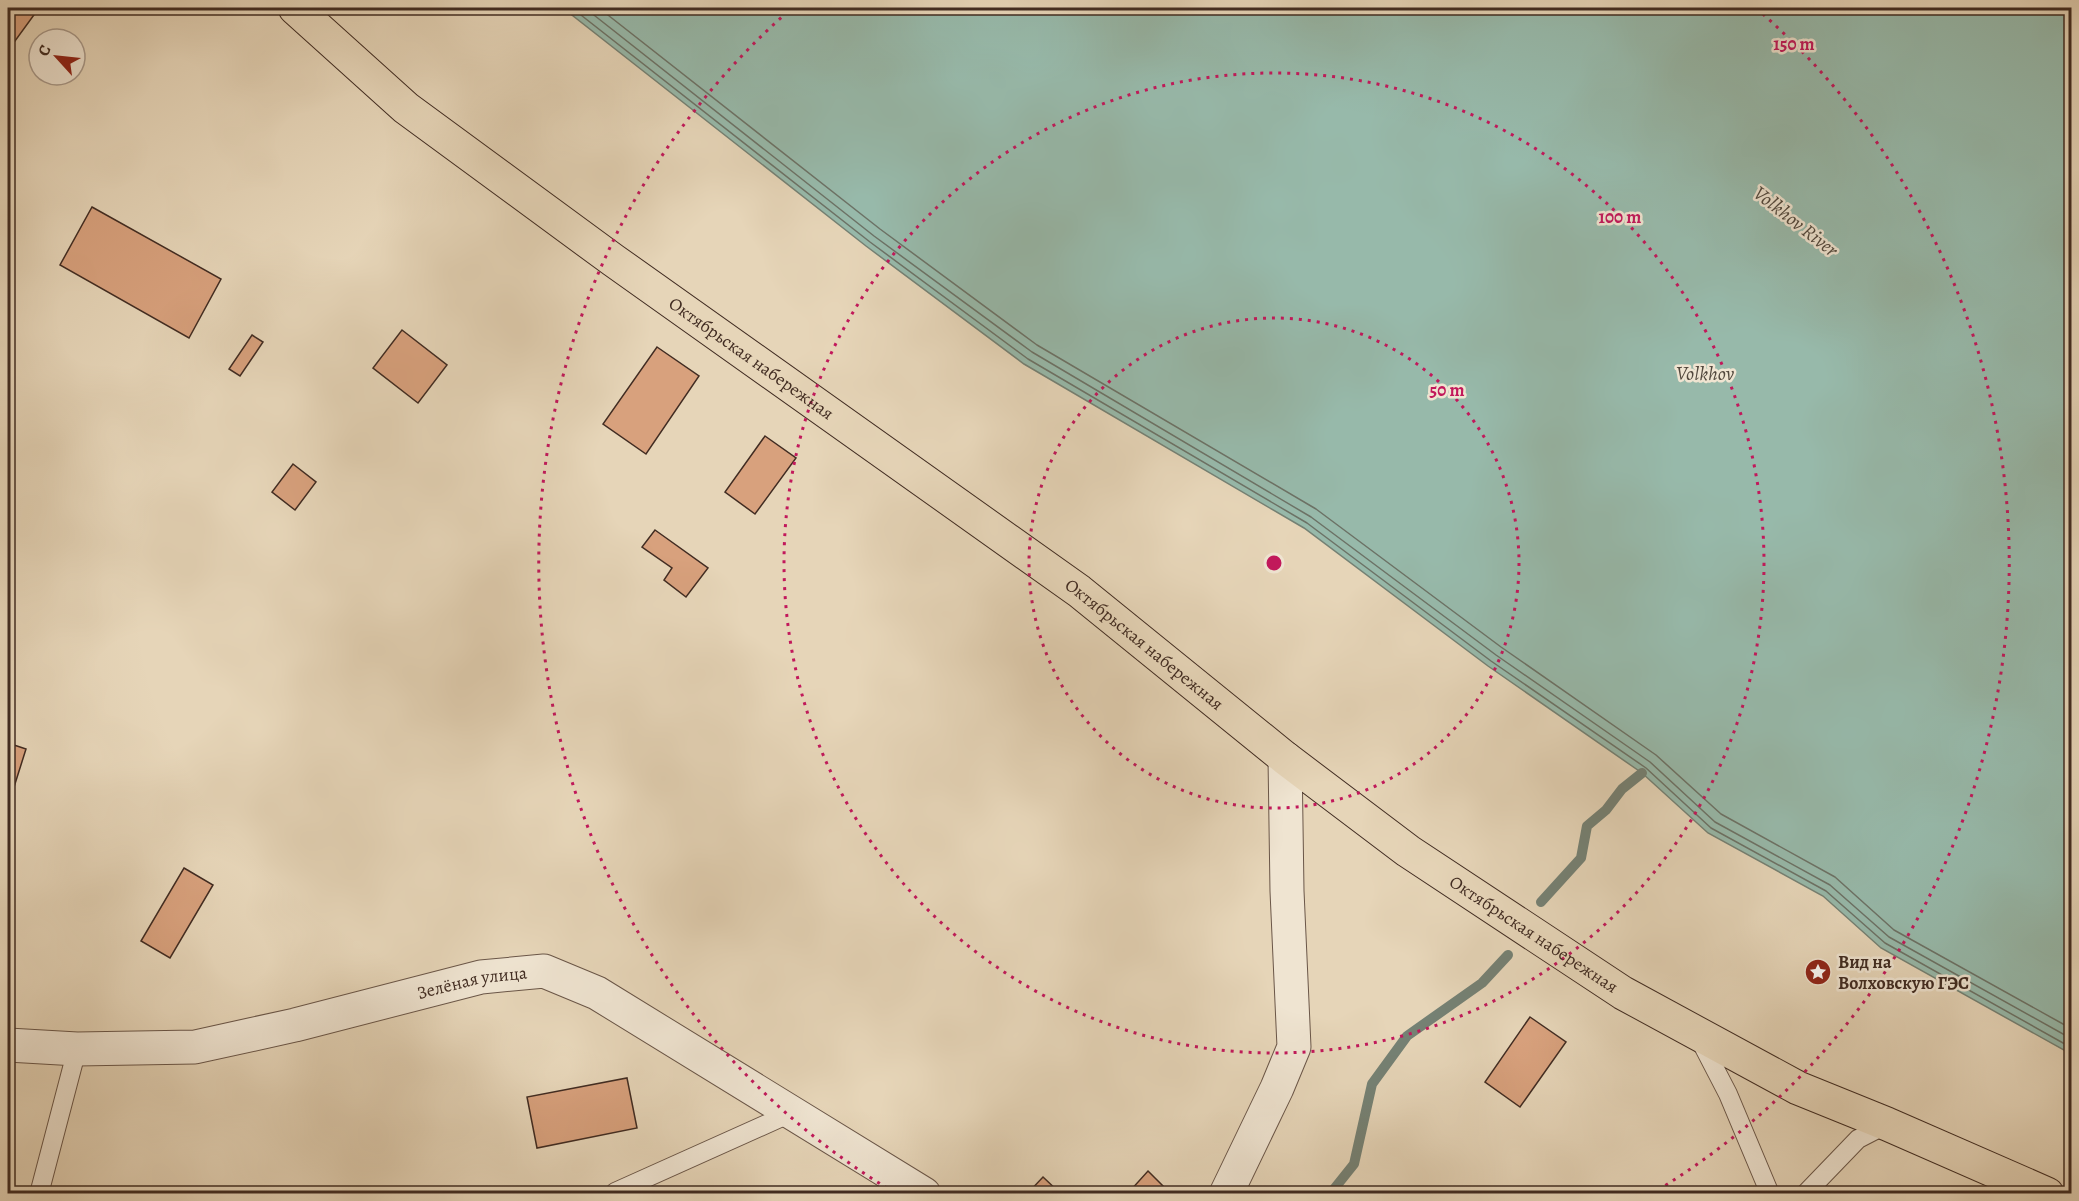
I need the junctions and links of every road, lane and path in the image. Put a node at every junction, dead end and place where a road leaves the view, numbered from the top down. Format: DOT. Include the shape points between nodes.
graph roads {
  1 [pos="296,8"];
  2 [pos="1285,759"];
  3 [pos="1697,1034"];
  4 [pos="8,1045"];
  5 [pos="77,1049"];
  6 [pos="791,1113"];
  7 [pos="1887,1124"];
  8 [pos="615,1192"];
  9 [pos="39,1194"];
  10 [pos="924,1194"];
  11 [pos="1226,1194"];
  12 [pos="1770,1194"];
  13 [pos="1805,1194"];
  14 [pos="2047,1194"];
  1 -- 2 [label="main road, Октябрьская набережная" via="406,108 1079,591"];
  2 -- 3 [label="main road, Октябрьская набережная" via="1408,851 1623,993"];
  2 -- 11 [label="street" via="1294,1047"];
  3 -- 7 [label="main road, Октябрьская набережная" via="1798,1088"];
  3 -- 12 [label="lane" via="1728,1094"];
  4 -- 5 [label="street, Зелёная улица"];
  5 -- 6 [label="street, Зелёная улица" via="195,1047 481,977 544,971 597,993"];
  5 -- 9 [label="lane"];
  6 -- 8 [label="lane"];
  6 -- 10 [label="street, Зелёная улица"];
  7 -- 13 [label="lane" via="1858,1139"];
  7 -- 14 [label="main road, Октябрьская набережная"];
}
